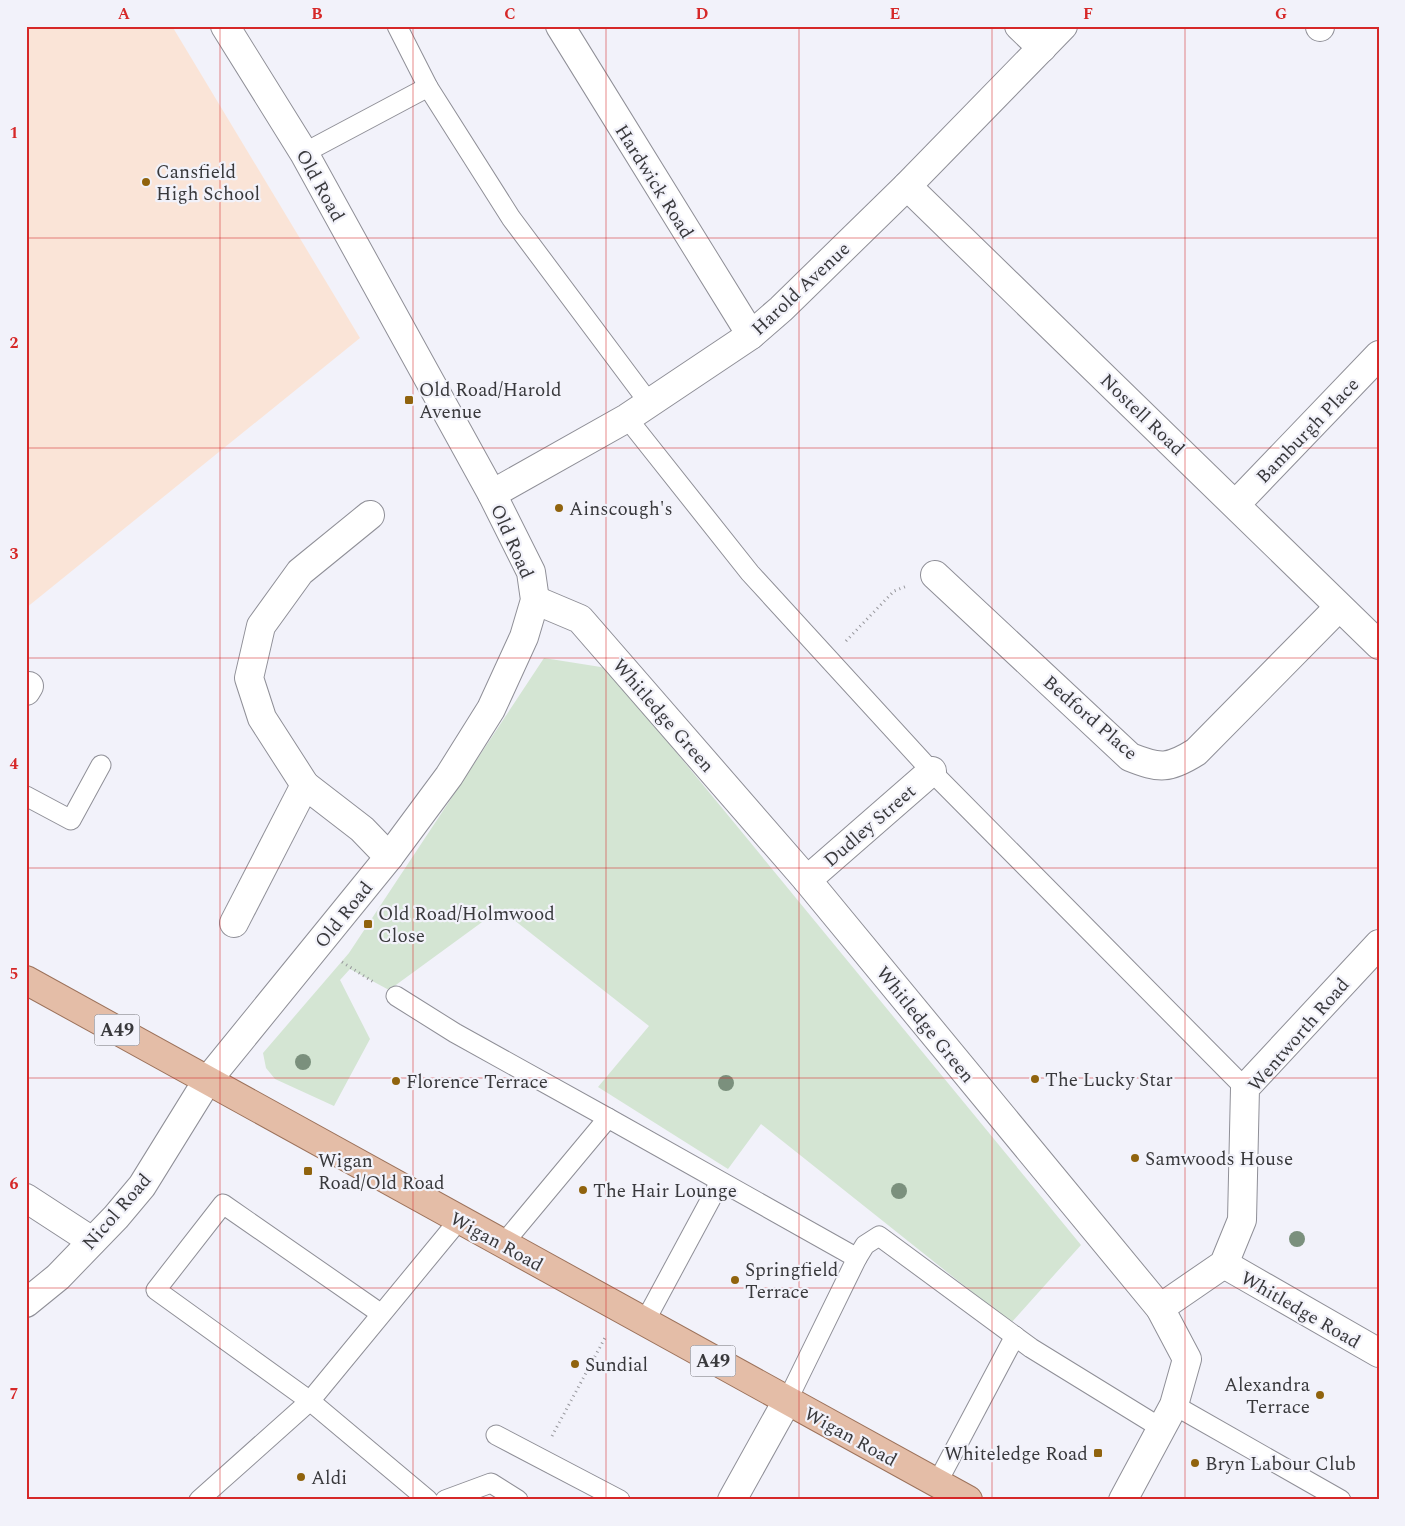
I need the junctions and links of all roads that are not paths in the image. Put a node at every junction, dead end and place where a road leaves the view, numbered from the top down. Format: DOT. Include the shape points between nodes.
graph roads {
  1 [pos="226,26"];
  2 [pos="397,26"];
  3 [pos="560,26"];
  4 [pos="1019,26"];
  5 [pos="1063,26"];
  6 [pos="1042,48"];
  7 [pos="428,87"];
  8 [pos="304,153"];
  9 [pos="906,186"];
  10 [pos="751,335"];
  11 [pos="1379,355"];
  12 [pos="650,404"];
  13 [pos="627,418"];
  14 [pos="492,494"];
  15 [pos="1236,504"];
  16 [pos="370,516"];
  17 [pos="936,574"];
  18 [pos="535,600"];
  19 [pos="1339,607"];
  20 [pos="1379,644"];
  21 [pos="101,766"];
  22 [pos="932,771"];
  23 [pos="305,784"];
  24 [pos="26,796"];
  25 [pos="389,857"];
  26 [pos="807,880"];
  27 [pos="234,923"];
  28 [pos="1378,946"];
  29 [pos="26,980"];
  30 [pos="396,996"];
  31 [pos="207,1081"];
  32 [pos="1245,1088"];
  33 [pos="608,1118"];
  34 [pos="720,1182"];
  35 [pos="26,1198"];
  36 [pos="459,1220"];
  37 [pos="92,1241"];
  38 [pos="503,1244"];
  39 [pos="857,1258"];
  40 [pos="1224,1264"];
  41 [pos="26,1303"];
  42 [pos="1160,1308"];
  43 [pos="380,1313"];
  44 [pos="632,1316"];
  45 [pos="1015,1336"];
  46 [pos="1379,1353"];
  47 [pos="310,1401"];
  48 [pos="787,1401"];
  49 [pos="1168,1417"];
  50 [pos="496,1435"];
  51 [pos="937,1483"];
  52 [pos="199,1500"];
  53 [pos="428,1500"];
  54 [pos="445,1500"];
  55 [pos="518,1500"];
  56 [pos="620,1500"];
  57 [pos="732,1500"];
  58 [pos="968,1500"];
  59 [pos="1123,1500"];
  60 [pos="1341,1500"];
  1 -- 8 [label="street, Old Road"];
  2 -- 7 [label="lane"];
  3 -- 10 [label="street, Hardwick Road"];
  4 -- 6 [label="street"];
  5 -- 6 [label="street, Harold Avenue"];
  6 -- 9 [label="street, Harold Avenue"];
  7 -- 8 [label="lane"];
  7 -- 12 [label="lane" via="511,218"];
  8 -- 14 [label="street, Old Road"];
  9 -- 10 [label="street, Harold Avenue"];
  9 -- 15 [label="street, Nostell Road"];
  10 -- 12 [label="street, Harold Avenue"];
  11 -- 15 [label="street, Bamburgh Place"];
  12 -- 13 [label="street, Harold Avenue"];
  13 -- 14 [label="street, Harold Avenue"];
  13 -- 22 [label="lane" via="750,572"];
  14 -- 18 [label="street, Old Road" via="531,572"];
  15 -- 19 [label="street, Nostell Road"];
  16 -- 23 [label="street" via="300,572 261,626 249,678 262,718"];
  17 -- 19 [label="street, Bedford Place" via="1130,757 1153,766 1178,763 1196,752"];
  18 -- 25 [label="street, Old Road" via="524,637 491,709 448,776"];
  18 -- 26 [label="street, Whitledge Green" via="580,619"];
  19 -- 20 [label="street, Nostell Road"];
  21 -- 24 [label="lane" via="71,820"];
  22 -- 26 [label="street, Dudley Street"];
  22 -- 32 [label="lane"];
  23 -- 25 [label="street" via="362,829"];
  23 -- 27 [label="street"];
  25 -- 31 [label="street, Old Road"];
  26 -- 42 [label="street, Whitledge Green"];
  28 -- 32 [label="street, Wentworth Road"];
  29 -- 31 [label="main road, Wigan Road / A49"];
  30 -- 33 [label="lane" via="455,1033"];
  31 -- 36 [label="main road, Wigan Road / A49"];
  31 -- 37 [label="street, Nicol Road" via="142,1186"];
  32 -- 40 [label="street, Wentworth Road" via="1242,1220"];
  33 -- 34 [label="lane"];
  33 -- 38 [label="lane"];
  34 -- 39 [label="lane"];
  34 -- 44 [label="lane"];
  35 -- 37 [label="street"];
  36 -- 38 [label="main road, Wigan Road / A49"];
  36 -- 43 [label="lane"];
  37 -- 41 [label="street, Nicol Road" via="58,1277"];
  38 -- 44 [label="main road, Wigan Road / A49"];
  39 -- 45 [label="lane" via="872,1238 886,1239"];
  39 -- 48 [label="lane"];
  40 -- 42 [label="street"];
  40 -- 46 [label="street, Whitledge Road"];
  42 -- 49 [label="street, Whitledge Green" via="1187,1359"];
  43 -- 47 [label="lane"];
  43 -- 47 [label="lane" via="223,1204 156,1290"];
  44 -- 48 [label="main road, Wigan Road / A49"];
  45 -- 49 [label="lane" via="1031,1348"];
  45 -- 51 [label="lane"];
  47 -- 52 [label="lane"];
  47 -- 53 [label="lane"];
  48 -- 51 [label="main road, Wigan Road / A49"];
  48 -- 57 [label="street"];
  49 -- 59 [label="street, Whitledge Green"];
  49 -- 60 [label="lane"];
  50 -- 56 [label="lane"];
  51 -- 58 [label="main road, Wigan Road / A49"];
  54 -- 55 [label="lane" via="491,1483"];
}
